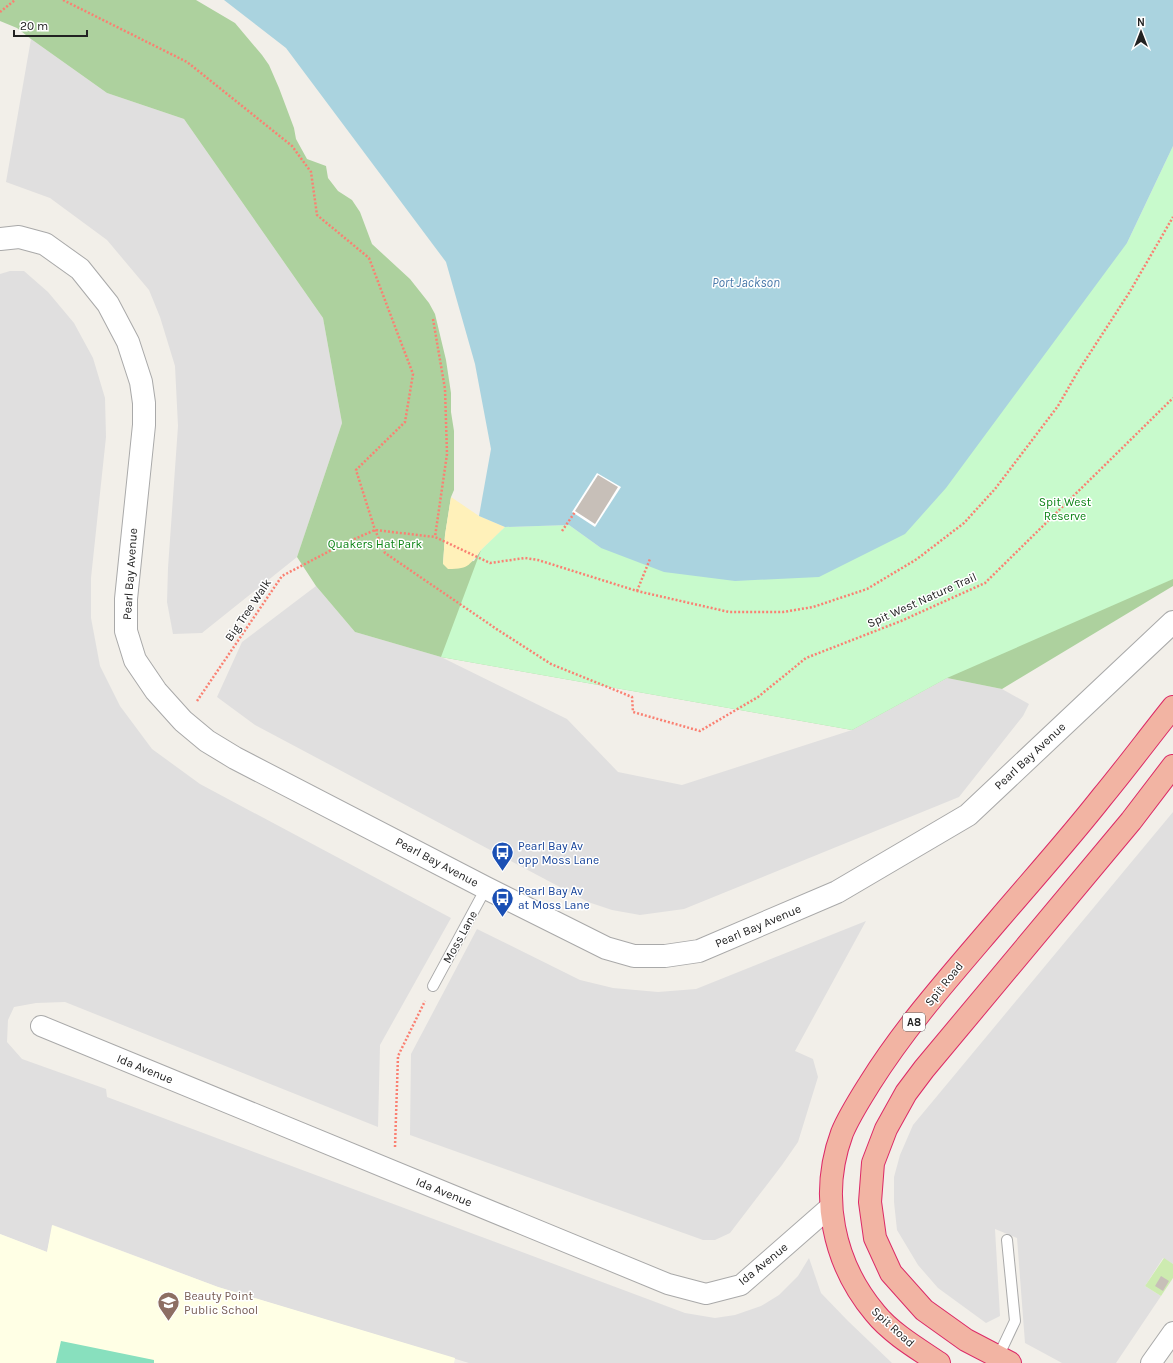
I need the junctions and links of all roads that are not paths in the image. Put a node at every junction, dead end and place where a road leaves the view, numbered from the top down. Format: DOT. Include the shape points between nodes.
graph roads {
  1 [pos="0,239"];
  2 [pos="1173,622"];
  3 [pos="1173,707"];
  4 [pos="1173,766"];
  5 [pos="486,888"];
  6 [pos="433,986"];
  7 [pos="41,1026"];
  8 [pos="830,1208"];
  9 [pos="1007,1240"];
  10 [pos="1173,1332"];
  11 [pos="1004,1360"];
  12 [pos="939,1363"];
  13 [pos="1151,1363"];
  1 -- 5 [label="street, Pearl Bay Avenue" via="19,237 45,244 80,269 108,304 128,342 141,382 144,425 126,599 126,631 135,660 156,690 183,721 207,741 235,758"];
  2 -- 5 [label="street, Pearl Bay Avenue" via="968,815 837,892 699,951 665,956 634,956 606,948"];
  3 -- 8 [label="highway, Spit Road / A8" via="1102,798 943,984 885,1058 842,1133 833,1166"];
  4 -- 11 [label="highway" via="1131,821 924,1069 906,1093 886,1128 873,1163 870,1202 875,1238 891,1273 924,1310 966,1340"];
  5 -- 6 [label="lane, Moss Lane"];
  7 -- 8 [label="street, Ida Avenue" via="668,1284 706,1294 741,1285"];
  8 -- 12 [label="highway, Spit Road / A8" via="837,1243 849,1274 875,1314 907,1343"];
  9 -- 11 [label="lane" via="1015,1322"];
  10 -- 13 [label="street"];
}
